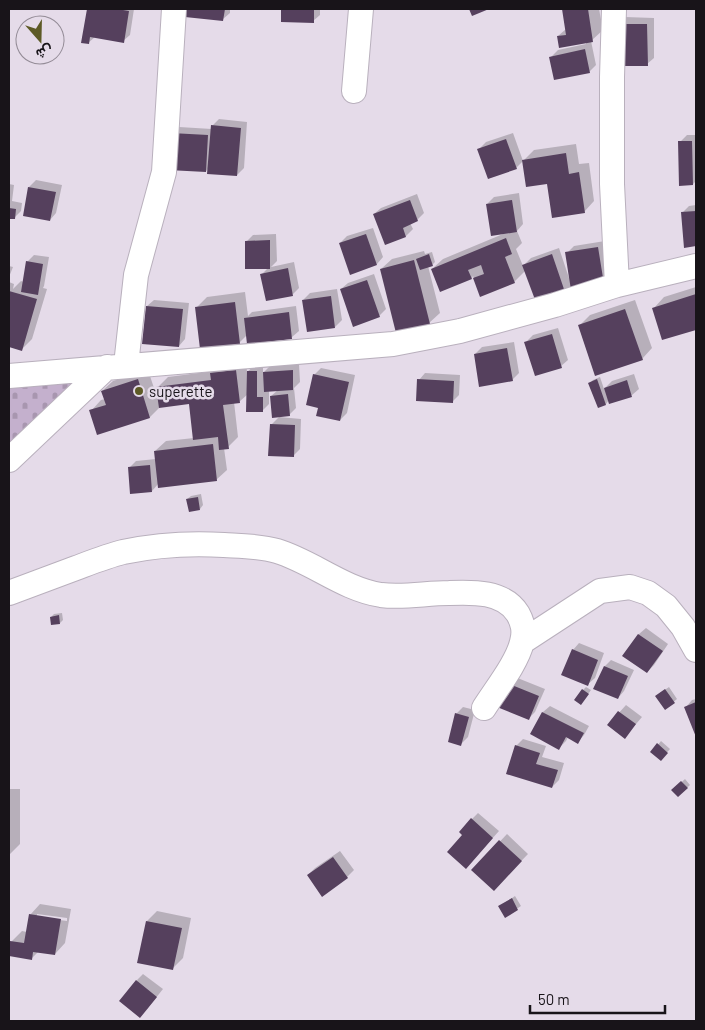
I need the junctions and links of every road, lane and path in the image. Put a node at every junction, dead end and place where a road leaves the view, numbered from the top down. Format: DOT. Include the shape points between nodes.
graph roads {
  1 [pos="174,9"];
  2 [pos="361,9"];
  3 [pos="614,9"];
  4 [pos="354,91"];
  5 [pos="696,266"];
  6 [pos="618,285"];
  7 [pos="117,366"];
  8 [pos="9,376"];
  9 [pos="9,460"];
  10 [pos="9,593"];
  11 [pos="522,642"];
  12 [pos="696,650"];
  13 [pos="484,708"];
  1 -- 7 [label="street" via="164,172 136,275"];
  2 -- 4 [label="street"];
  3 -- 6 [label="street" via="612,184"];
  5 -- 6 [label="street"];
  6 -- 7 [label="street" via="460,331 393,344"];
  7 -- 8 [label="street"];
  7 -- 9 [label="street"];
  10 -- 11 [label="street" via="123,552 179,545 247,546 276,550 340,581 381,595 447,592 498,597 513,606 523,622"];
  11 -- 12 [label="street" via="600,591 630,588 648,593 666,606"];
  11 -- 13 [label="street" via="516,658"];
}
